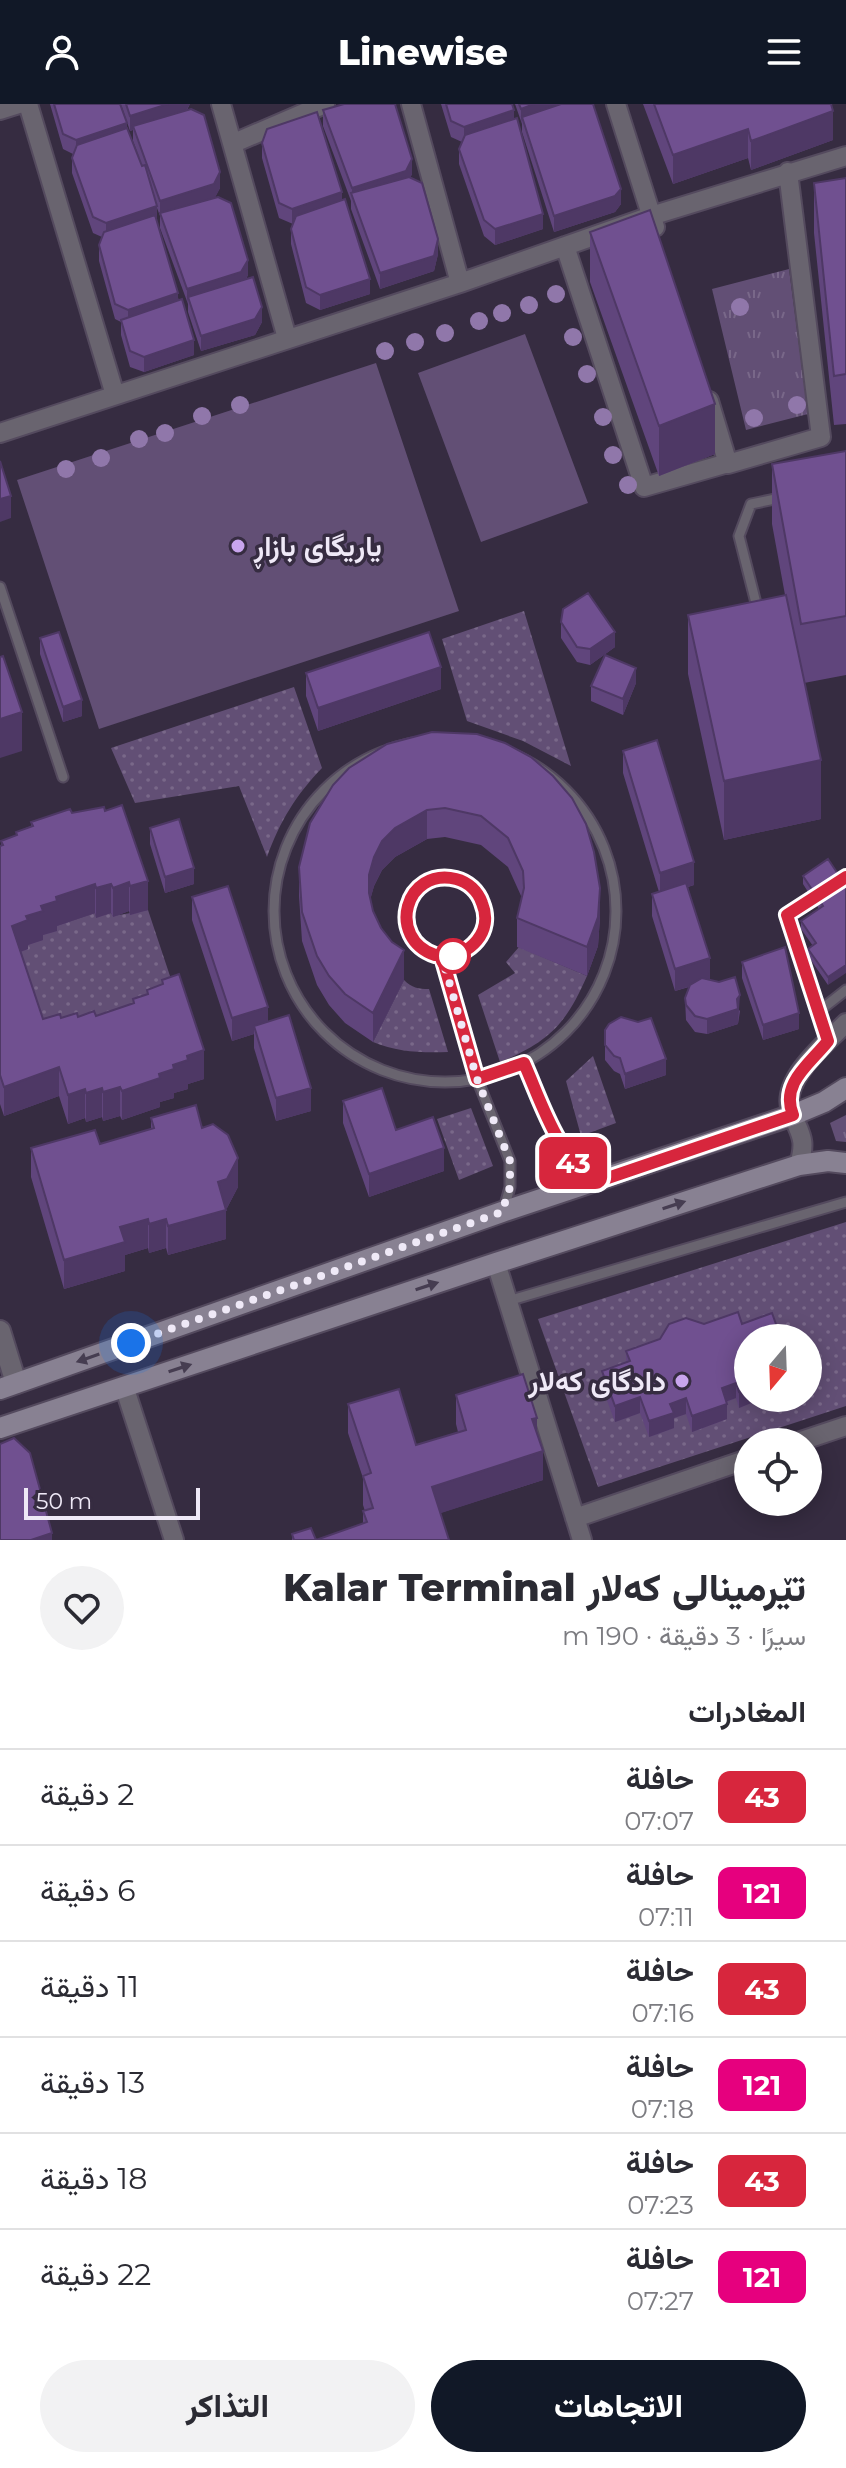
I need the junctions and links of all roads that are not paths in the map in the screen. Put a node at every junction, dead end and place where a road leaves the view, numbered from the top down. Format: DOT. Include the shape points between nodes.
graph roads {
  1 [pos="19,104"];
  2 [pos="28,104"];
  3 [pos="221,104"];
  4 [pos="325,104"];
  5 [pos="411,104"];
  6 [pos="616,104"];
  7 [pos="0,110"];
  8 [pos="234,143"];
  9 [pos="846,156"];
  10 [pos="788,172"];
  11 [pos="651,216"];
  12 [pos="660,245"];
  13 [pos="565,246"];
  14 [pos="460,283"];
  15 [pos="287,338"];
  16 [pos="705,391"];
  17 [pos="115,395"];
  18 [pos="0,433"];
  19 [pos="728,463"];
  20 [pos="791,496"];
  21 [pos="0,587"];
  22 [pos="764,628"];
  23 [pos="63,777"];
  24 [pos="834,884"];
  25 [pos="808,939"];
  26 [pos="795,946"];
  27 [pos="442,957"];
  28 [pos="846,990"];
  29 [pos="818,1012"];
  30 [pos="846,1023"];
  31 [pos="828,1041"];
  32 [pos="524,1063"];
  33 [pos="477,1079"];
  34 [pos="846,1088"];
  35 [pos="793,1115"];
  36 [pos="846,1163"];
  37 [pos="799,1165"];
  38 [pos="596,1182"];
  39 [pos="846,1202"];
  40 [pos="502,1212"];
  41 [pos="496,1263"];
  42 [pos="508,1301"];
  43 [pos="0,1331"];
  44 [pos="8,1386"];
  45 [pos="124,1386"];
  46 [pos="846,1426"];
  47 [pos="0,1428"];
  48 [pos="822,1434"];
  49 [pos="734,1464"];
  50 [pos="575,1518"];
  51 [pos="174,1540"];
  52 [pos="582,1540"];
  1 -- 7 [label="street"];
  2 -- 17 [label="street"];
  3 -- 8 [label="street"];
  4 -- 8 [label="street"];
  5 -- 14 [label="street"];
  6 -- 11 [label="street"];
  8 -- 15 [label="street"];
  9 -- 10 [label="street"];
  10 -- 11 [label="street"];
  10 -- 19 [label="street" via="821,437"];
  11 -- 12 [label="street"];
  11 -- 13 [label="street"];
  13 -- 14 [label="street"];
  13 -- 19 [label="street" via="644,487"];
  14 -- 15 [label="street"];
  15 -- 17 [label="street"];
  16 -- 19 [label="street"];
  17 -- 18 [label="street"];
  20 -- 22 [label="lane" via="751,504 739,536"];
  21 -- 23 [label="lane"];
  24 -- 26 [label="lane" via="787,915"];
  25 -- 26 [label="lane"];
  26 -- 29 [label="lane"];
  27 -- 27 [label="lane" via="418,946 406,915 415,891 444,878 474,889 485,919 472,947"];
  27 -- 33 [label="lane"];
  28 -- 29 [label="lane"];
  29 -- 31 [label="lane"];
  30 -- 31 [label="street"];
  31 -- 35 [label="street" via="793,1083"];
  32 -- 33 [label="lane"];
  32 -- 33 [label="lane" via="572,1026 605,975 617,904 607,856 585,813 531,764 462,741 389,750 327,787 286,847 274,907 283,967 321,1029 359,1059 417,1079"];
  32 -- 38 [label="lane" via="558,1141"];
  33 -- 40 [label="lane" via="510,1161 510,1187"];
  34 -- 35 [label="main road"];
  35 -- 37 [label="street" via="803,1141"];
  35 -- 38 [label="main road"];
  36 -- 37 [label="main road"];
  41 -- 37 [label="main road, one-way"];
  38 -- 40 [label="main road"];
  39 -- 42 [label="lane"];
  40 -- 44 [label="main road, one-way"];
  41 -- 42 [label="street"];
  45 -- 41 [label="main road, one-way"];
  42 -- 50 [label="street"];
  43 -- 44 [label="street"];
  45 -- 47 [label="main road"];
  45 -- 51 [label="street"];
  46 -- 48 [label="street"];
  49 -- 50 [label="street"];
  50 -- 52 [label="street"];
}
